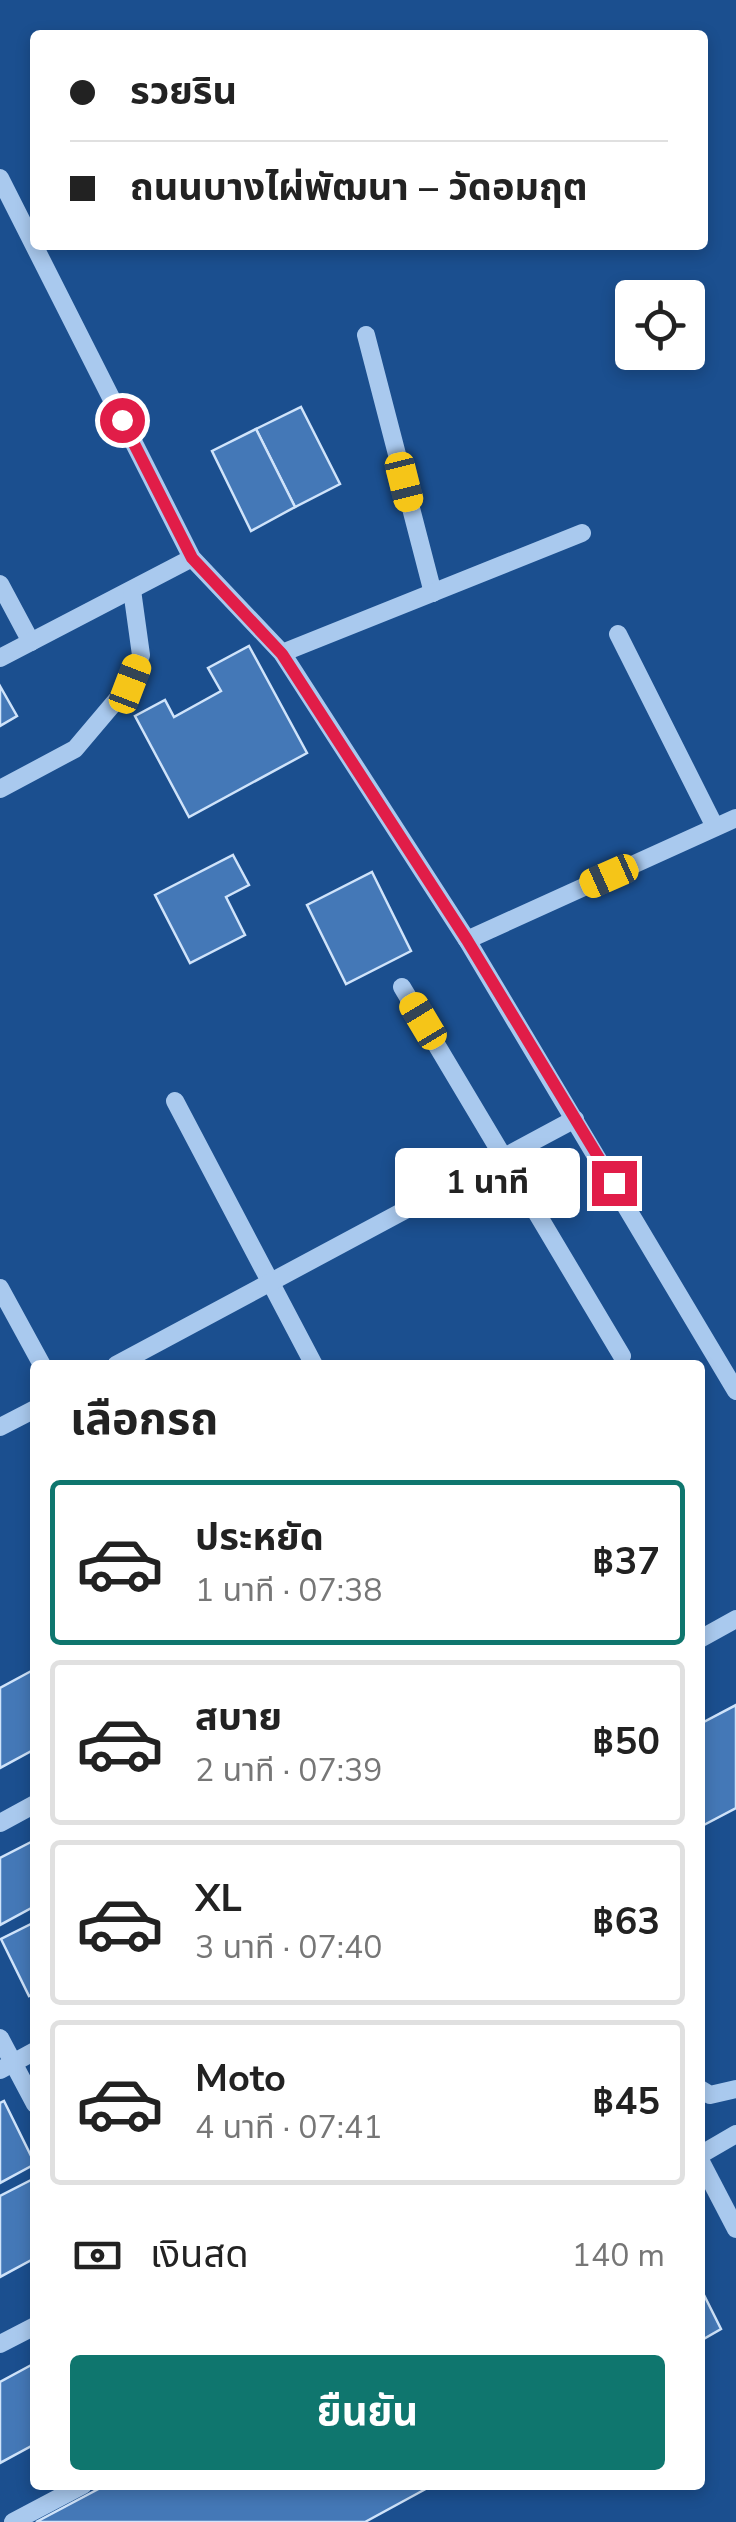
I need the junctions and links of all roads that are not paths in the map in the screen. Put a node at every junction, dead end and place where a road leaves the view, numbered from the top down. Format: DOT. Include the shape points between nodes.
graph roads {
  1 [pos="0,178"];
  2 [pos="30,237"];
  3 [pos="36,250"];
  4 [pos="366,335"];
  5 [pos="582,533"];
  6 [pos="192,558"];
  7 [pos="0,584"];
  8 [pos="132,590"];
  9 [pos="433,593"];
  10 [pos="618,634"];
  11 [pos="31,642"];
  12 [pos="282,654"];
  13 [pos="0,658"];
  14 [pos="0,789"];
  15 [pos="736,818"];
  16 [pos="716,827"];
  17 [pos="467,940"];
  18 [pos="402,987"];
  19 [pos="174,1101"];
  20 [pos="575,1119"];
  21 [pos="504,1157"];
  22 [pos="271,1282"];
  23 [pos="0,1288"];
  24 [pos="622,1356"];
  25 [pos="39,1360"];
  26 [pos="125,1360"];
  27 [pos="311,1360"];
  28 [pos="736,1392"];
  29 [pos="30,1411"];
  30 [pos="0,1428"];
  31 [pos="736,1620"];
  32 [pos="705,1636"];
  33 [pos="30,1807"];
  34 [pos="0,1822"];
  35 [pos="0,2038"];
  36 [pos="30,2054"];
  37 [pos="6,2066"];
  38 [pos="736,2089"];
  39 [pos="705,2092"];
  40 [pos="30,2097"];
  41 [pos="736,2134"];
  42 [pos="705,2154"];
  43 [pos="705,2167"];
  44 [pos="736,2229"];
  45 [pos="30,2329"];
  46 [pos="0,2344"];
  47 [pos="74,2490"];
  48 [pos="13,2522"];
  1 -- 2 [label="street"];
  3 -- 6 [label="street"];
  4 -- 9 [label="street"];
  5 -- 9 [label="street"];
  6 -- 8 [label="street"];
  6 -- 12 [label="street"];
  7 -- 11 [label="street"];
  8 -- 11 [label="street"];
  8 -- 14 [label="street" via="141,655 130,684 75,750"];
  9 -- 12 [label="street"];
  10 -- 16 [label="street"];
  11 -- 13 [label="street"];
  12 -- 17 [label="street"];
  15 -- 16 [label="street"];
  16 -- 17 [label="street"];
  17 -- 20 [label="street"];
  18 -- 21 [label="street"];
  19 -- 22 [label="street"];
  20 -- 21 [label="street"];
  20 -- 28 [label="street"];
  21 -- 22 [label="street"];
  21 -- 24 [label="street"];
  22 -- 26 [label="street"];
  22 -- 27 [label="street"];
  23 -- 25 [label="street"];
  29 -- 30 [label="street"];
  31 -- 32 [label="street"];
  33 -- 34 [label="street"];
  35 -- 37 [label="street"];
  36 -- 37 [label="street"];
  37 -- 40 [label="street"];
  38 -- 39 [label="street"];
  41 -- 42 [label="street"];
  43 -- 44 [label="street"];
  45 -- 46 [label="street"];
  47 -- 48 [label="street"];
}
